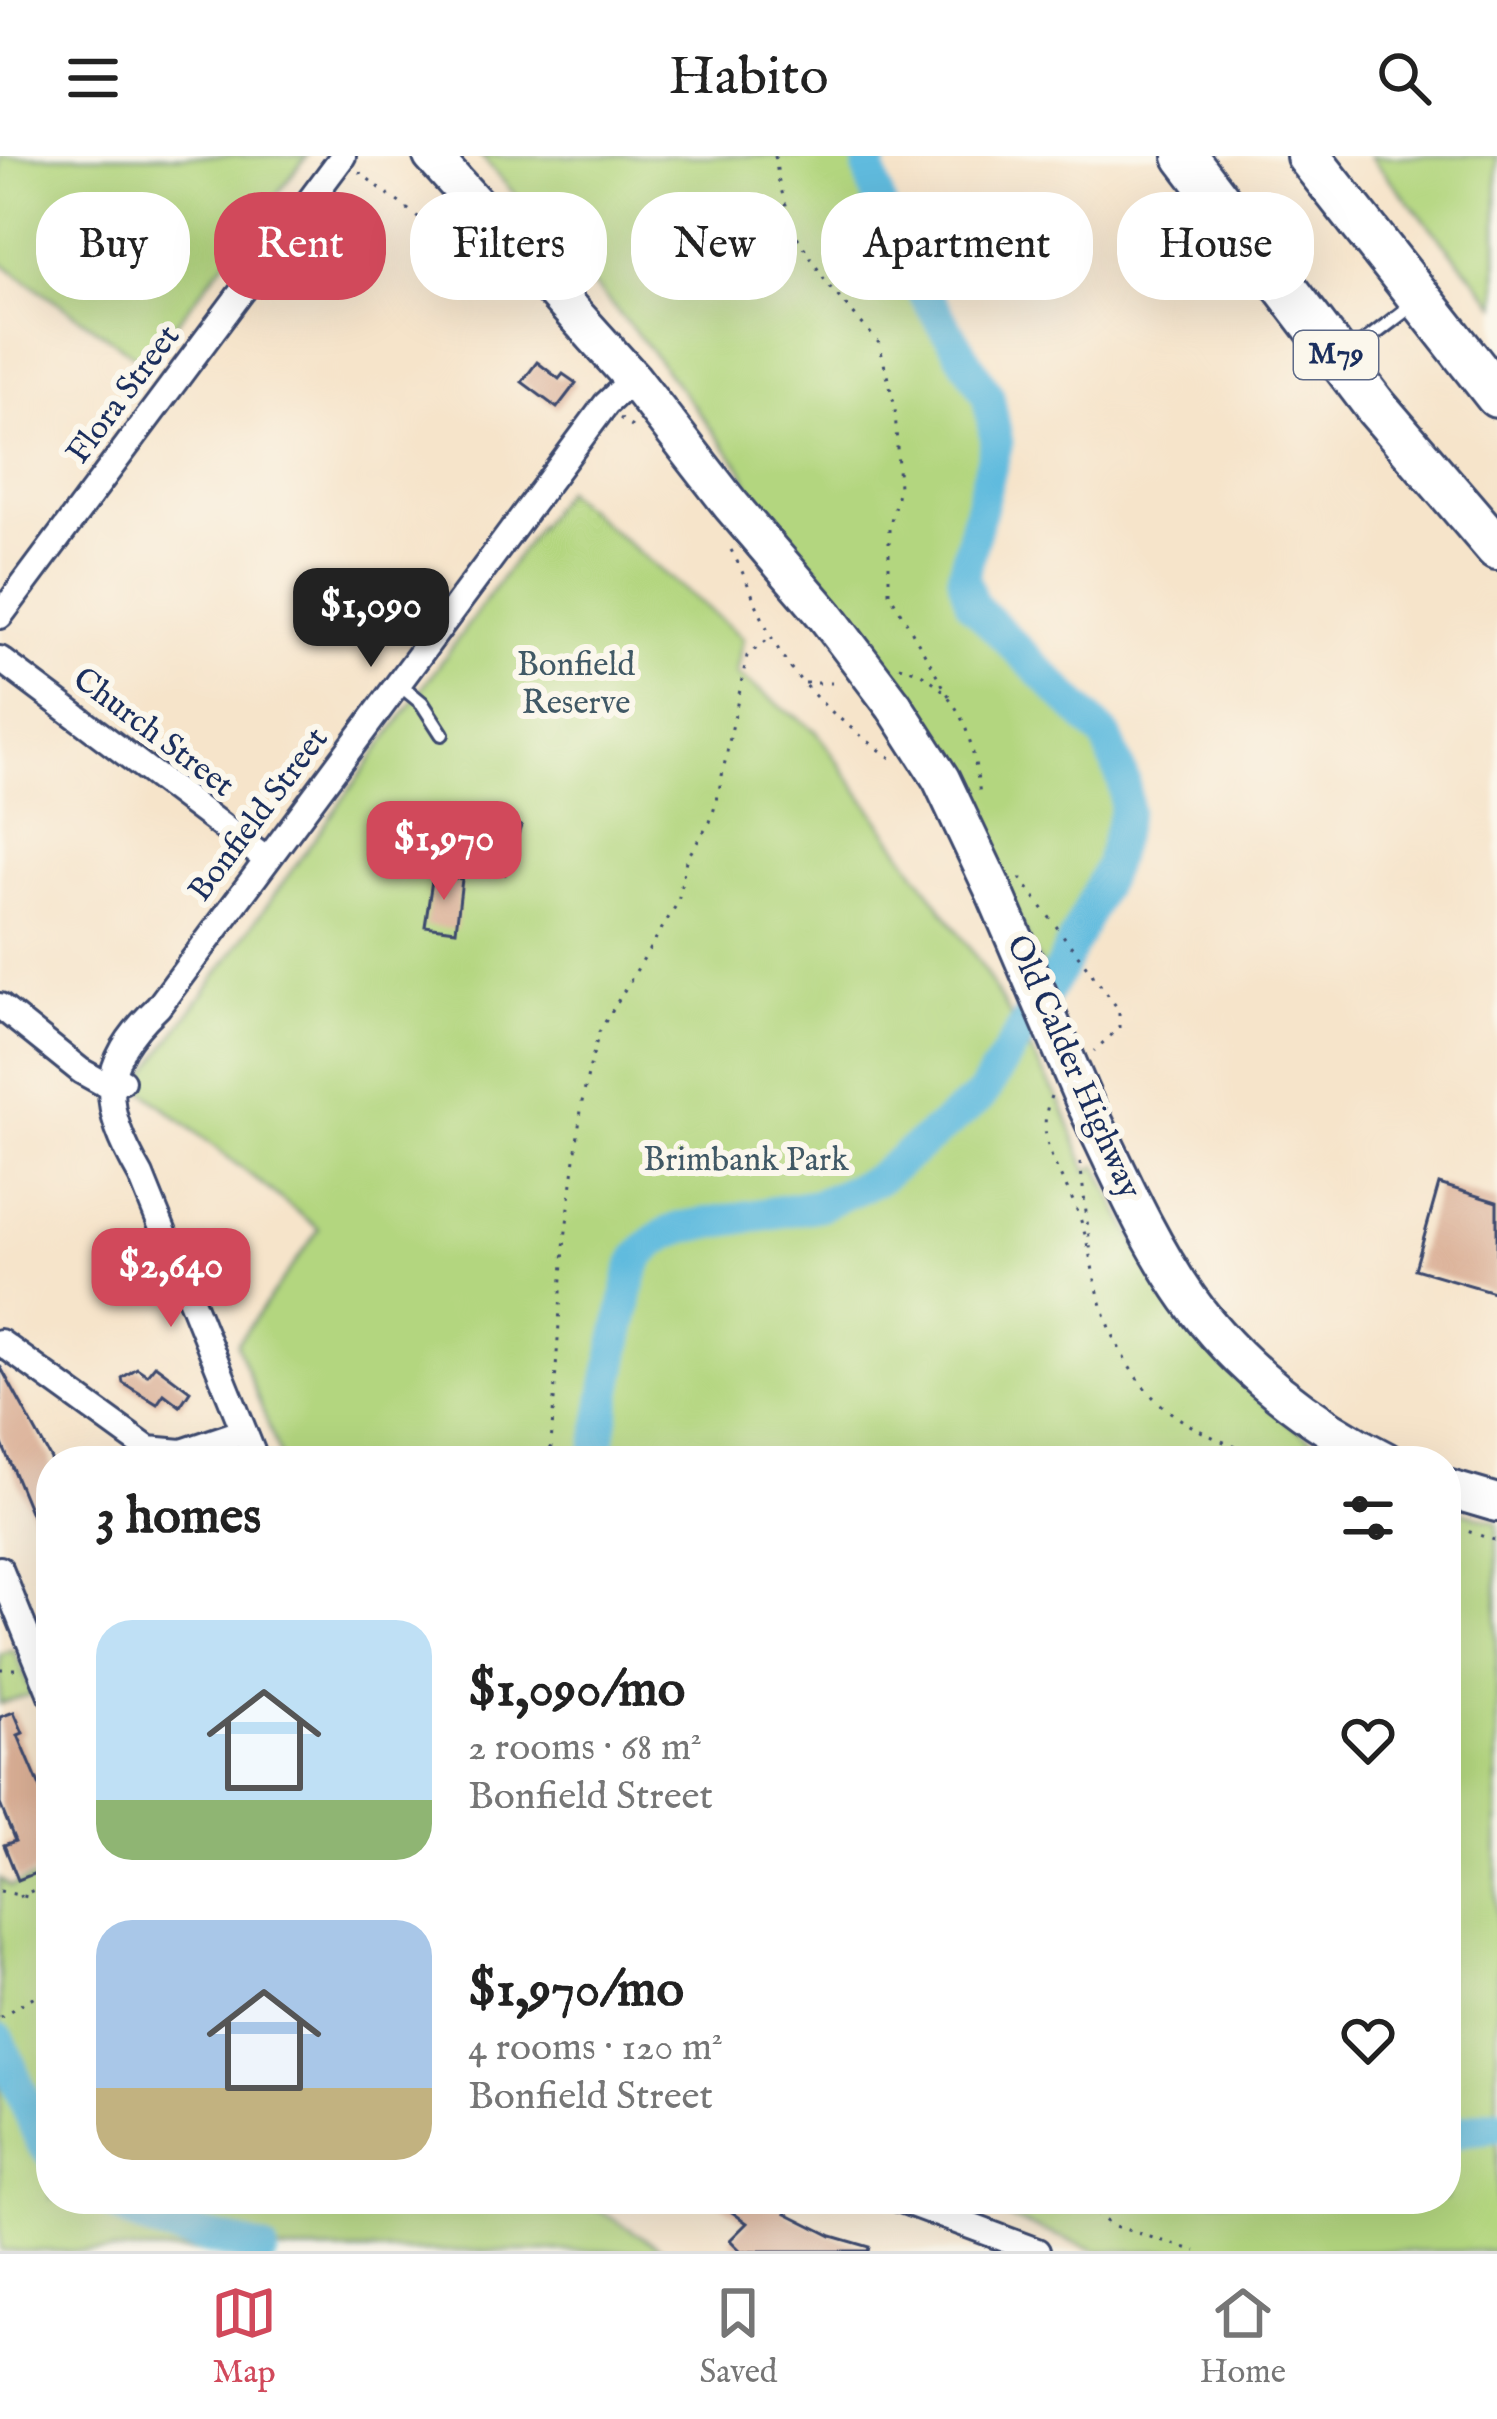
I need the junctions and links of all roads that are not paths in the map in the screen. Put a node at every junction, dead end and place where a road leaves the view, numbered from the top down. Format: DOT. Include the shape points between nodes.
graph roads {
  1 [pos="432,156"];
  2 [pos="463,156"];
  3 [pos="1185,156"];
  4 [pos="1308,156"];
  5 [pos="342,158"];
  6 [pos="1419,300"];
  7 [pos="1340,360"];
  8 [pos="640,373"];
  9 [pos="1497,395"];
  10 [pos="1497,548"];
  11 [pos="0,616"];
  12 [pos="0,659"];
  13 [pos="399,683"];
  14 [pos="442,734"];
  15 [pos="267,860"];
  16 [pos="0,1006"];
  17 [pos="114,1078"];
  18 [pos="0,1342"];
  19 [pos="244,1431"];
  20 [pos="144,1446"];
  21 [pos="200,1446"];
  22 [pos="250,1446"];
  23 [pos="1362,1446"];
  24 [pos="1461,1492"];
  25 [pos="1497,1503"];
  26 [pos="0,1569"];
  27 [pos="36,1658"];
  28 [pos="938,2214"];
  29 [pos="1037,2251"];
  1 -- 8 [label="main road, Old Calder Highway"];
  2 -- 8 [label="main road, Old Calder Highway"];
  3 -- 7 [label="highway, M79"];
  4 -- 6 [label="highway"];
  5 -- 11 [label="street, Flora Street"];
  6 -- 7 [label="lane"];
  6 -- 9 [label="highway"];
  7 -- 10 [label="highway, M79"];
  8 -- 13 [label="street, Bonfield Street" via="606,404"];
  8 -- 23 [label="main road, Old Calder Highway, bridge" via="730,504 894,706 940,779 1152,1240 1213,1329 1265,1381"];
  12 -- 15 [label="street, Church Street"];
  13 -- 14 [label="lane"];
  13 -- 15 [label="street, Bonfield Street"];
  15 -- 17 [label="street, Bonfield Street"];
  16 -- 17 [label="street"];
  17 -- 19 [label="street" via="113,1117"];
  18 -- 20 [label="street"];
  19 -- 21 [label="street"];
  19 -- 22 [label="street"];
  24 -- 25 [label="main road"];
  26 -- 27 [label="street"];
  28 -- 29 [label="street"];
}
